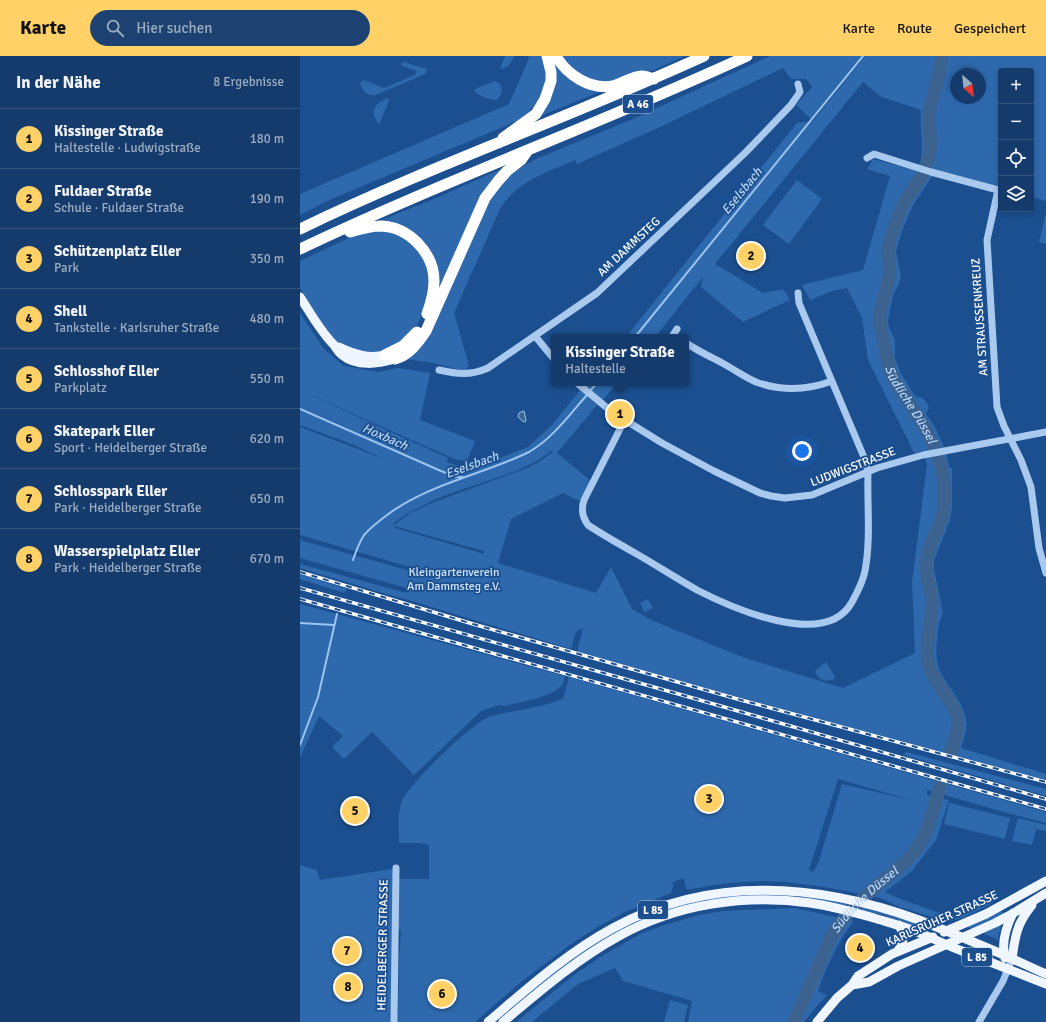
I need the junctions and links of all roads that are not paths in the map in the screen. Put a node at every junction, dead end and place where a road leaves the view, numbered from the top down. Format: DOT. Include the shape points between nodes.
graph roads {
  1 [pos="547,56"];
  2 [pos="556,56"];
  3 [pos="704,56"];
  4 [pos="747,56"];
  5 [pos="654,79"];
  6 [pos="798,84"];
  7 [pos="493,146"];
  8 [pos="528,150"];
  9 [pos="867,158"];
  10 [pos="300,229"];
  11 [pos="324,237"];
  12 [pos="300,249"];
  13 [pos="798,293"];
  14 [pos="300,297"];
  15 [pos="677,329"];
  16 [pos="674,334"];
  17 [pos="535,336"];
  18 [pos="689,345"];
  19 [pos="551,355"];
  20 [pos="390,357"];
  21 [pos="438,370"];
  22 [pos="832,381"];
  23 [pos="580,386"];
  24 [pos="626,421"];
  25 [pos="1046,432"];
  26 [pos="1010,438"];
  27 [pos="868,472"];
  28 [pos="1046,573"];
  29 [pos="396,868"];
  30 [pos="1046,881"];
  31 [pos="1046,893"];
  32 [pos="1036,900"];
  33 [pos="1012,914"];
  34 [pos="899,925"];
  35 [pos="947,931"];
  36 [pos="930,938"];
  37 [pos="962,938"];
  38 [pos="946,945"];
  39 [pos="897,952"];
  40 [pos="1008,957"];
  41 [pos="1008,969"];
  42 [pos="1046,974"];
  43 [pos="1046,984"];
  44 [pos="852,985"];
  45 [pos="394,1022"];
  46 [pos="488,1022"];
  47 [pos="503,1022"];
  48 [pos="816,1022"];
  49 [pos="979,1022"];
  1 -- 7 [label="highway" via="551,72 549,89 542,106 536,114"];
  2 -- 5 [label="highway" via="571,74 600,86 614,86 640,76"];
  3 -- 5 [label="highway, A 46"];
  4 -- 8 [label="highway, A 46"];
  5 -- 7 [label="highway, A 46"];
  6 -- 17 [label="street, AM DAMMSTEG" via="800,92 791,105 735,163 597,293"];
  7 -- 10 [label="highway, A 46" via="390,188"];
  8 -- 11 [label="highway, A 46"];
  8 -- 20 [label="highway" via="489,191 420,340 404,355"];
  9 -- 26 [label="street, AM STRAUSSENKREUZ" via="874,154 998,190 987,240 997,407"];
  11 -- 12 [label="highway, A 46"];
  11 -- 20 [label="highway" via="382,226 401,231 422,246 434,279 431,303 415,334"];
  13 -- 22 [label="street" via="799,303"];
  14 -- 20 [label="main road" via="323,334 334,346 363,356"];
  15 -- 16 [label="street"];
  17 -- 19 [label="street"];
  17 -- 21 [label="street, AM DAMMSTEG" via="480,372 458,374"];
  18 -- 22 [label="street" via="756,382 772,387 806,388"];
  22 -- 27 [label="street"];
  23 -- 24 [label="street, LUDWIGSTRASSE"];
  24 -- 27 [label="street, LUDWIGSTRASSE" via="727,478 771,496 786,498 812,495"];
  24 -- 27 [label="street" via="584,500 582,512 586,522 696,589 718,600 777,621 807,625 824,623 839,616 852,603 865,572"];
  25 -- 26 [label="street, LUDWIGSTRASSE"];
  26 -- 27 [label="street, LUDWIGSTRASSE" via="928,454"];
  26 -- 28 [label="street, AM STRAUSSENKREUZ" via="1031,487 1039,548"];
  29 -- 45 [label="street, HEIDELBERGER STRASSE"];
  30 -- 33 [label="main road" via="1020,902"];
  30 -- 35 [label="main road, KARLSRUHER STRASSE"];
  31 -- 32 [label="main road, KARLSRUHER STRASSE"];
  32 -- 33 [label="main road, KARLSRUHER STRASSE"];
  32 -- 40 [label="main road" via="1016,931"];
  33 -- 37 [label="main road, KARLSRUHER STRASSE"];
  33 -- 40 [label="main road" via="1004,935"];
  34 -- 36 [label="main road, L 85"];
  34 -- 39 [label="main road" via="904,937"];
  34 -- 47 [label="main road, L 85" via="842,909 775,899 720,902 693,908 660,918 619,936 587,955"];
  35 -- 36 [label="main road, KARLSRUHER STRASSE"];
  35 -- 37 [label="main road, L 85"];
  35 -- 46 [label="main road, L 85" via="851,900 799,891 730,891 705,895 658,908 613,928 575,952"];
  36 -- 38 [label="main road, L 85"];
  36 -- 39 [label="main road, KARLSRUHER STRASSE"];
  37 -- 38 [label="main road, KARLSRUHER STRASSE"];
  37 -- 40 [label="main road, L 85"];
  38 -- 41 [label="main road, L 85"];
  38 -- 44 [label="main road, KARLSRUHER STRASSE" via="869,982"];
  39 -- 44 [label="main road, KARLSRUHER STRASSE" via="858,976"];
  40 -- 41 [label="main road"];
  40 -- 42 [label="main road, L 85"];
  41 -- 43 [label="main road, L 85"];
  41 -- 49 [label="street"];
  44 -- 48 [label="main road, KARLSRUHER STRASSE"];
}
